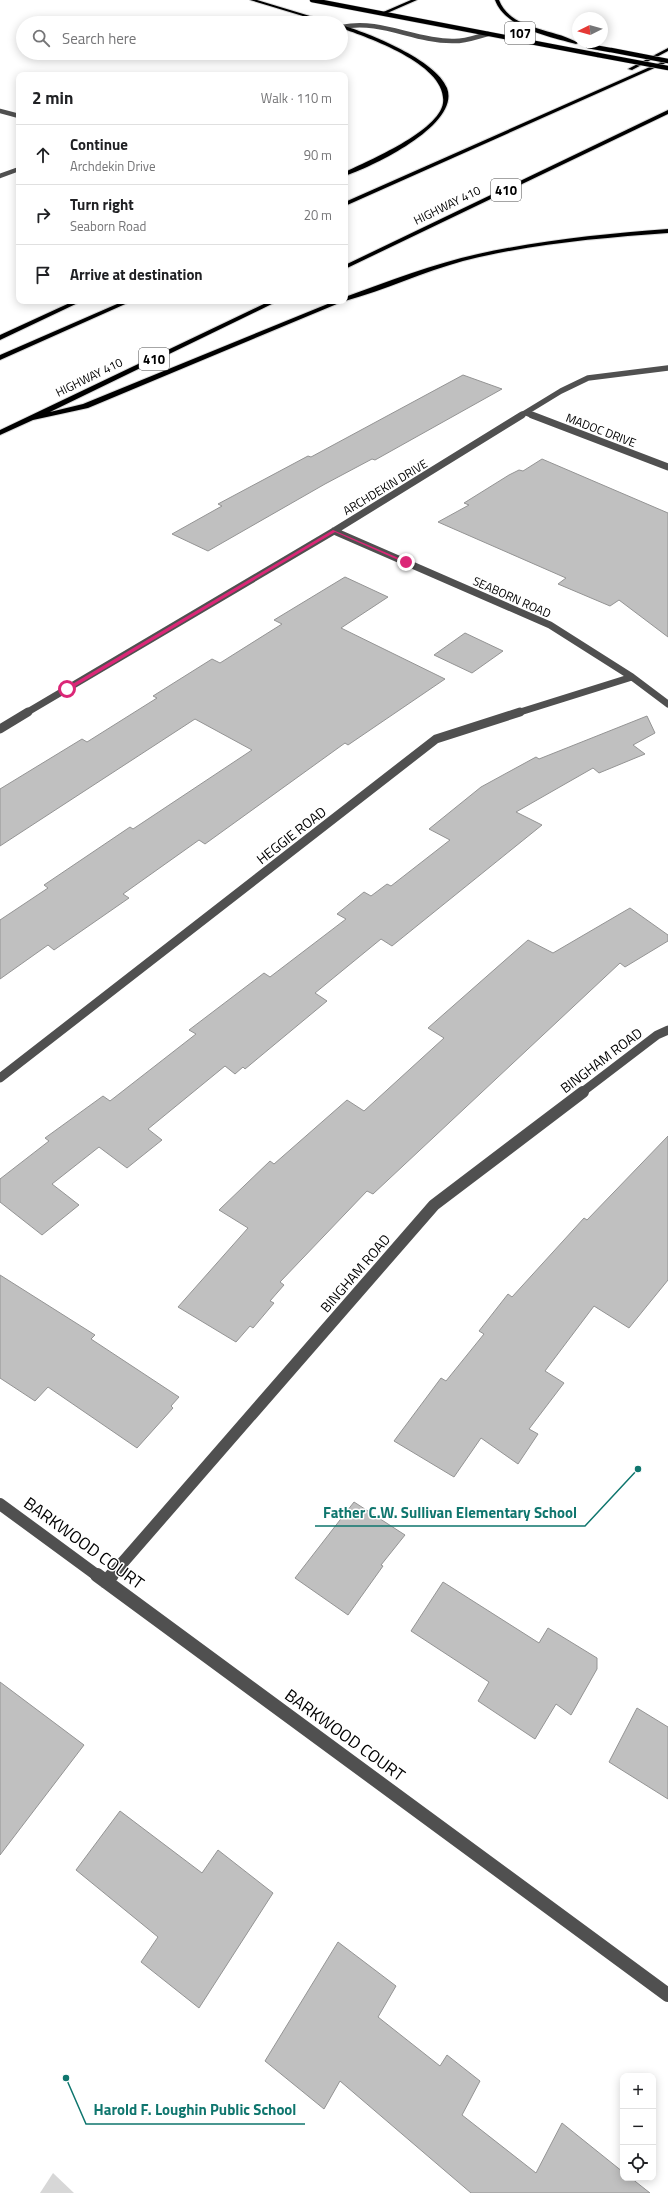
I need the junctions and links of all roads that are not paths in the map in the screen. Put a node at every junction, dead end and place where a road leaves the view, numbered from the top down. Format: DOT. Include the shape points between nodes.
graph roads {
  1 [pos="252,0"];
  2 [pos="312,0"];
  3 [pos="415,0"];
  4 [pos="497,0"];
  5 [pos="386,7"];
  6 [pos="394,9"];
  7 [pos="401,10"];
  8 [pos="383,14"];
  9 [pos="307,16"];
  10 [pos="348,26"];
  11 [pos="348,29"];
  12 [pos="488,34"];
  13 [pos="538,36"];
  14 [pos="572,42"];
  15 [pos="572,43"];
  16 [pos="599,48"];
  17 [pos="668,49"];
  18 [pos="668,61"];
  19 [pos="668,68"];
  20 [pos="609,86"];
  21 [pos="0,111"];
  22 [pos="668,112"];
  23 [pos="16,115"];
  24 [pos="16,170"];
  25 [pos="348,172"];
  26 [pos="0,176"];
  27 [pos="348,203"];
  28 [pos="668,231"];
  29 [pos="348,266"];
  30 [pos="348,298"];
  31 [pos="73,304"];
  32 [pos="122,304"];
  33 [pos="269,304"];
  34 [pos="334,304"];
  35 [pos="0,338"];
  36 [pos="0,358"];
  37 [pos="668,368"];
  38 [pos="526,413"];
  39 [pos="33,418"];
  40 [pos="0,433"];
  41 [pos="668,467"];
  42 [pos="334,531"];
  43 [pos="632,677"];
  44 [pos="668,704"];
  45 [pos="0,729"];
  46 [pos="668,1030"];
  47 [pos="0,1078"];
  48 [pos="0,1504"];
  49 [pos="106,1582"];
  50 [pos="668,1995"];
  1 -- 9 [label="highway"];
  2 -- 8 [label="main road, 107"];
  3 -- 6 [label="highway"];
  4 -- 14 [label="highway" via="500,9 509,18"];
  5 -- 6 [label="main road"];
  6 -- 7 [label="main road"];
  6 -- 8 [label="highway"];
  8 -- 12 [label="main road, 107"];
  10 -- 12 [label="street" via="370,25 446,42 463,41"];
  11 -- 25 [label="highway" via="382,43 435,74 443,84 446,102 436,120 416,137"];
  12 -- 19 [label="main road, 107, bridge"];
  13 -- 15 [label="main road, 107"];
  16 -- 18 [label="main road, 107, bridge"];
  17 -- 20 [label="highway" via="618,76"];
  18 -- 20 [label="highway"];
  20 -- 27 [label="highway"];
  21 -- 23 [label="street"];
  22 -- 29 [label="highway, HIGHWAY 410 / 410"];
  24 -- 26 [label="street"];
  28 -- 30 [label="highway" via="556,242 477,256"];
  31 -- 35 [label="highway"];
  32 -- 36 [label="highway"];
  33 -- 39 [label="highway, HIGHWAY 410 / 410"];
  34 -- 39 [label="highway" via="85,406"];
  37 -- 38 [label="street, ARCHDEKIN DRIVE" via="588,378"];
  38 -- 41 [label="street, MADOC DRIVE"];
  38 -- 42 [label="street, ARCHDEKIN DRIVE"];
  39 -- 40 [label="highway, HIGHWAY 410 / 410"];
  42 -- 43 [label="street, SEABORN ROAD" via="550,625"];
  42 -- 45 [label="street, ARCHDEKIN DRIVE"];
  43 -- 44 [label="street, SEABORN ROAD"];
  43 -- 47 [label="street, HEGGIE ROAD" via="436,739"];
  46 -- 49 [label="street, BINGHAM ROAD" via="657,1035 434,1205"];
  48 -- 49 [label="street, BARKWOOD COURT"];
  49 -- 50 [label="street, BARKWOOD COURT"];
}
